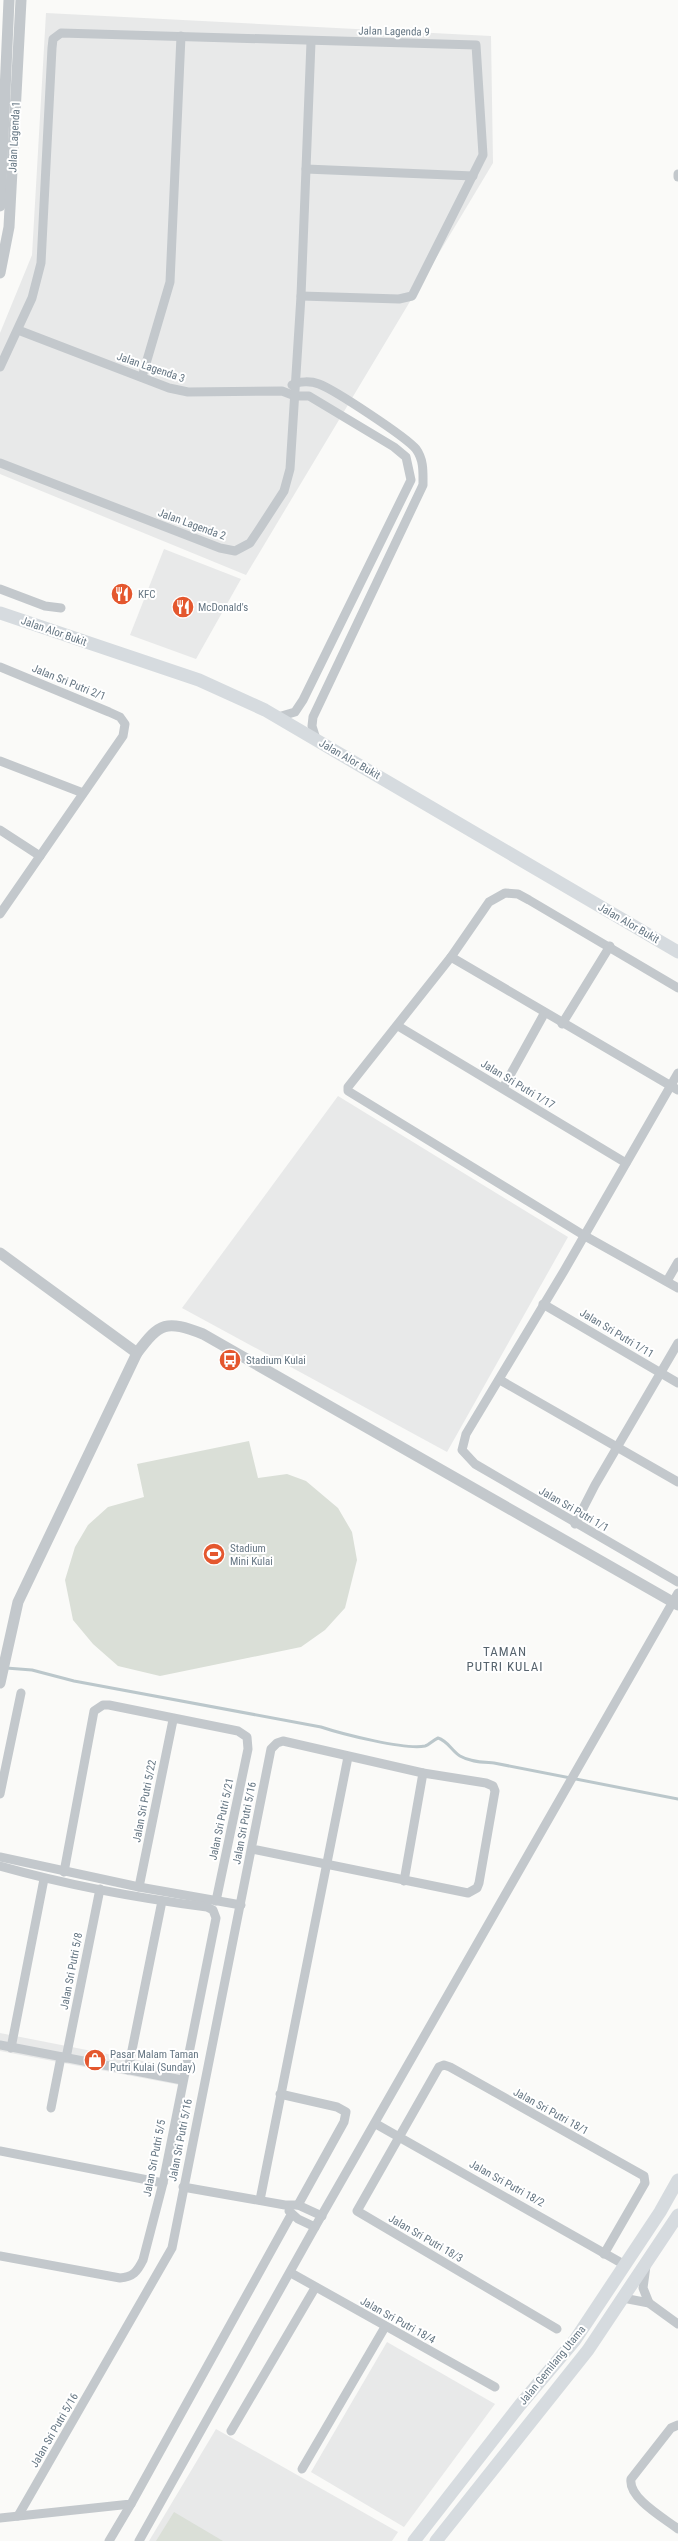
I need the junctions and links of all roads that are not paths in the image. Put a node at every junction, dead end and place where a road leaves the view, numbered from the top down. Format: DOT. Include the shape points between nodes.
graph roads {
  1 [pos="9,0"];
  2 [pos="21,0"];
  3 [pos="181,36"];
  4 [pos="311,42"];
  5 [pos="306,169"];
  6 [pos="473,176"];
  7 [pos="0,206"];
  8 [pos="0,272"];
  9 [pos="301,296"];
  10 [pos="18,330"];
  11 [pos="0,367"];
  12 [pos="142,377"];
  13 [pos="296,383"];
  14 [pos="282,391"];
  15 [pos="294,396"];
  16 [pos="0,463"];
  17 [pos="0,589"];
  18 [pos="61,608"];
  19 [pos="0,613"];
  20 [pos="0,667"];
  21 [pos="278,717"];
  22 [pos="316,739"];
  23 [pos="0,761"];
  24 [pos="84,793"];
  25 [pos="0,830"];
  26 [pos="40,856"];
  27 [pos="0,914"];
  28 [pos="610,946"];
  29 [pos="678,952"];
  30 [pos="451,957"];
  31 [pos="678,988"];
  32 [pos="544,1014"];
  33 [pos="562,1024"];
  34 [pos="398,1026"];
  35 [pos="678,1073"];
  36 [pos="503,1088"];
  37 [pos="674,1088"];
  38 [pos="626,1163"];
  39 [pos="584,1236"];
  40 [pos="0,1253"];
  41 [pos="678,1262"];
  42 [pos="667,1282"];
  43 [pos="678,1288"];
  44 [pos="543,1304"];
  45 [pos="678,1343"];
  46 [pos="137,1353"];
  47 [pos="661,1374"];
  48 [pos="500,1380"];
  49 [pos="678,1383"];
  50 [pos="618,1448"];
  51 [pos="678,1482"];
  52 [pos="575,1524"];
  53 [pos="678,1582"];
  54 [pos="676,1600"];
  55 [pos="0,1682"];
  56 [pos="21,1693"];
  57 [pos="173,1720"];
  58 [pos="348,1758"];
  59 [pos="423,1773"];
  60 [pos="0,1794"];
  61 [pos="252,1849"];
  62 [pos="0,1857"];
  63 [pos="326,1865"];
  64 [pos="0,1866"];
  65 [pos="64,1872"];
  66 [pos="44,1879"];
  67 [pos="404,1881"];
  68 [pos="140,1887"];
  69 [pos="100,1889"];
  70 [pos="162,1901"];
  71 [pos="241,1905"];
  72 [pos="215,1906"];
  73 [pos="0,2045"];
  74 [pos="11,2048"];
  75 [pos="63,2057"];
  76 [pos="128,2070"];
  77 [pos="182,2080"];
  78 [pos="280,2094"];
  79 [pos="51,2108"];
  80 [pos="376,2124"];
  81 [pos="399,2136"];
  82 [pos="0,2151"];
  83 [pos="678,2180"];
  84 [pos="163,2183"];
  85 [pos="184,2187"];
  86 [pos="260,2200"];
  87 [pos="285,2205"];
  88 [pos="298,2205"];
  89 [pos="292,2215"];
  90 [pos="678,2215"];
  91 [pos="322,2216"];
  92 [pos="315,2227"];
  93 [pos="604,2254"];
  94 [pos="0,2256"];
  95 [pos="646,2264"];
  96 [pos="625,2265"];
  97 [pos="291,2273"];
  98 [pos="315,2288"];
  99 [pos="623,2298"];
  100 [pos="649,2303"];
  101 [pos="678,2324"];
  102 [pos="385,2326"];
  103 [pos="557,2329"];
  104 [pos="494,2388"];
  105 [pos="678,2425"];
  106 [pos="231,2431"];
  107 [pos="302,2469"];
  108 [pos="131,2504"];
  109 [pos="18,2516"];
  110 [pos="0,2518"];
  111 [pos="678,2529"];
  112 [pos="109,2541"];
  113 [pos="139,2541"];
  114 [pos="414,2541"];
  115 [pos="436,2541"];
  1 -- 7 [label="street, Jalan Lagenda 1"];
  2 -- 8 [label="street, Jalan Lagenda 1" via="9,227"];
  3 -- 4 [label="street, Jalan Lagenda 9"];
  3 -- 10 [label="street, Jalan Lagenda 9" via="61,32 53,39 41,263 32,298"];
  3 -- 12 [label="street" via="170,282"];
  4 -- 5 [label="street, Jalan Lagenda 2"];
  4 -- 6 [label="street, Jalan Lagenda 9" via="476,45 484,145 483,155"];
  5 -- 6 [label="street"];
  5 -- 9 [label="street, Jalan Lagenda 2"];
  6 -- 9 [label="street" via="412,296 399,299"];
  9 -- 13 [label="street, Jalan Lagenda 2"];
  10 -- 11 [label="street, Jalan Lagenda 9"];
  10 -- 12 [label="street, Jalan Lagenda 3"];
  12 -- 14 [label="street, Jalan Lagenda 3" via="169,388 188,392"];
  13 -- 14 [label="street, Jalan Lagenda 3"];
  13 -- 15 [label="street, Jalan Lagenda 2"];
  13 -- 22 [label="street" via="319,384 332,392 402,437 416,449 423,462 423,485 313,717 312,726"];
  14 -- 15 [label="street, Jalan Lagenda 3"];
  15 -- 16 [label="street, Jalan Lagenda 2" via="288,481 250,543 235,551 202,542"];
  15 -- 21 [label="street, Jalan Lagenda 3" via="316,399 394,447 406,457 411,480 299,708"];
  17 -- 18 [label="street" via="45,606"];
  19 -- 21 [label="main road, Jalan Alor Bukit" via="199,680"];
  20 -- 24 [label="street, Jalan Sri Putri 2/1" via="120,717 125,724 123,736"];
  21 -- 22 [label="main road, Jalan Alor Bukit"];
  22 -- 29 [label="main road, Jalan Alor Bukit"];
  23 -- 24 [label="street"];
  24 -- 26 [label="street"];
  25 -- 26 [label="street"];
  26 -- 27 [label="street"];
  28 -- 30 [label="street" via="518,894 505,893 489,902"];
  28 -- 31 [label="street"];
  28 -- 33 [label="street"];
  30 -- 32 [label="street"];
  30 -- 34 [label="street"];
  32 -- 33 [label="street"];
  32 -- 36 [label="street"];
  33 -- 37 [label="street"];
  34 -- 36 [label="street, Jalan Sri Putri 1/17"];
  34 -- 39 [label="street" via="348,1087 348,1092"];
  35 -- 37 [label="street"];
  36 -- 38 [label="street, Jalan Sri Putri 1/17"];
  37 -- 38 [label="street"];
  38 -- 39 [label="street"];
  39 -- 42 [label="street"];
  39 -- 44 [label="street"];
  40 -- 46 [label="street"];
  41 -- 42 [label="street"];
  42 -- 43 [label="street"];
  44 -- 47 [label="street, Jalan Sri Putri 1/11"];
  44 -- 48 [label="street"];
  45 -- 47 [label="street"];
  46 -- 54 [label="street" via="154,1331 160,1328 182,1327 203,1334"];
  46 -- 55 [label="street" via="18,1602"];
  47 -- 49 [label="street, Jalan Sri Putri 1/11"];
  47 -- 50 [label="street"];
  48 -- 50 [label="street"];
  48 -- 52 [label="street, Jalan Sri Putri 1/1" via="466,1434 462,1450 475,1464"];
  50 -- 51 [label="street"];
  50 -- 52 [label="street"];
  52 -- 53 [label="street, Jalan Sri Putri 1/1"];
  54 -- 80 [label="street"];
  56 -- 60 [label="street"];
  57 -- 65 [label="street" via="103,1705 94,1711"];
  57 -- 68 [label="street, Jalan Sri Putri 5/22"];
  57 -- 72 [label="street, Jalan Sri Putri 5/21" via="238,1731 244,1733 248,1742"];
  58 -- 59 [label="street"];
  58 -- 61 [label="street, Jalan Sri Putri 5/16" via="283,1741 277,1743 270,1754"];
  58 -- 63 [label="street"];
  59 -- 67 [label="street"];
  59 -- 67 [label="street" via="486,1783 493,1786 496,1797 478,1888 468,1893"];
  61 -- 63 [label="street"];
  61 -- 71 [label="street, Jalan Sri Putri 5/16"];
  62 -- 65 [label="street"];
  63 -- 67 [label="street"];
  63 -- 78 [label="street"];
  64 -- 66 [label="street"];
  65 -- 68 [label="street"];
  66 -- 69 [label="street"];
  66 -- 74 [label="street"];
  68 -- 72 [label="street"];
  69 -- 70 [label="street"];
  69 -- 75 [label="street, Jalan Sri Putri 5/8"];
  70 -- 72 [label="street"];
  70 -- 76 [label="street"];
  71 -- 72 [label="street"];
  71 -- 85 [label="street, Jalan Sri Putri 5/16"];
  72 -- 77 [label="street, Jalan Sri Putri 5/5" via="216,1918"];
  73 -- 74 [label="street"];
  74 -- 75 [label="street"];
  75 -- 76 [label="street"];
  75 -- 79 [label="street, Jalan Sri Putri 5/8"];
  76 -- 77 [label="street"];
  77 -- 84 [label="street, Jalan Sri Putri 5/5"];
  78 -- 86 [label="street"];
  78 -- 88 [label="street" via="337,2107 346,2112 344,2122"];
  80 -- 81 [label="street, Jalan Sri Putri 18/2"];
  80 -- 91 [label="street"];
  81 -- 93 [label="street, Jalan Sri Putri 18/2"];
  81 -- 93 [label="street, Jalan Sri Putri 18/1" via="439,2067 444,2065 644,2176 645,2183"];
  81 -- 103 [label="street, Jalan Sri Putri 18/3" via="357,2211"];
  82 -- 84 [label="street"];
  83 -- 96 [label="main road, Jalan Gemilang Utama"];
  84 -- 94 [label="street, Jalan Sri Putri 5/5" via="143,2260 132,2276 120,2278"];
  85 -- 86 [label="street"];
  85 -- 109 [label="street, Jalan Sri Putri 5/16" via="170,2253"];
  86 -- 87 [label="street"];
  87 -- 88 [label="street"];
  87 -- 89 [label="street"];
  88 -- 91 [label="street"];
  89 -- 92 [label="street"];
  89 -- 108 [label="street"];
  90 -- 95 [label="main road, Jalan Gemilang Utama"];
  91 -- 92 [label="street"];
  92 -- 97 [label="street"];
  93 -- 96 [label="street, Jalan Sri Putri 18/2"];
  95 -- 99 [label="main road, Jalan Gemilang Utama"];
  95 -- 100 [label="street" via="643,2288"];
  96 -- 114 [label="main road, Jalan Gemilang Utama" via="575,2340 520,2405"];
  97 -- 98 [label="street, Jalan Sri Putri 18/4"];
  97 -- 113 [label="street"];
  98 -- 102 [label="street, Jalan Sri Putri 18/4"];
  98 -- 106 [label="street"];
  99 -- 100 [label="street"];
  99 -- 115 [label="main road, Jalan Gemilang Utama" via="588,2350"];
  100 -- 101 [label="street"];
  102 -- 104 [label="street, Jalan Sri Putri 18/4"];
  102 -- 107 [label="street"];
  105 -- 111 [label="street" via="671,2428 630,2478 630,2486 636,2496"];
  108 -- 109 [label="street"];
  108 -- 112 [label="street"];
  109 -- 110 [label="street"];
}
